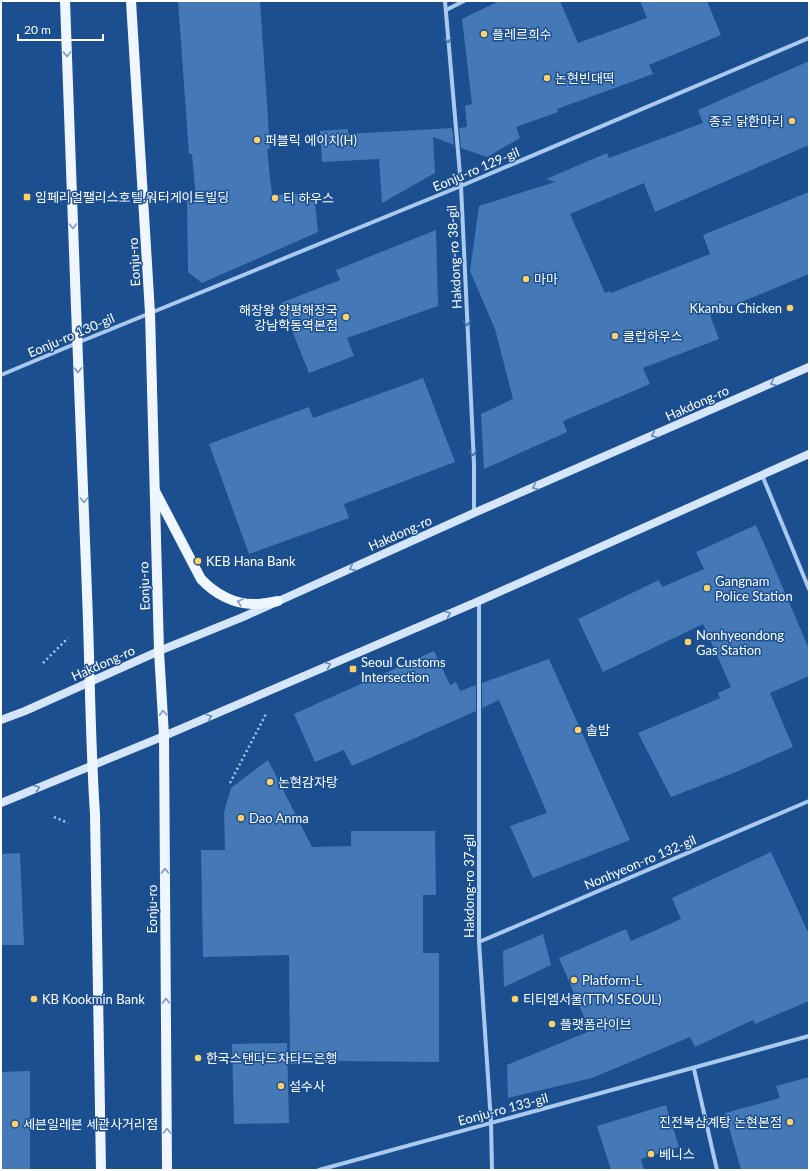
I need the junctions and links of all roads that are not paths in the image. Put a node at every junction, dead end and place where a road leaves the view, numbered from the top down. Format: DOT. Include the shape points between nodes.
graph roads {
  1 [pos="65,1"];
  2 [pos="131,1"];
  3 [pos="445,1"];
  4 [pos="464,1"];
  5 [pos="446,10"];
  6 [pos="809,38"];
  7 [pos="461,186"];
  8 [pos="150,314"];
  9 [pos="77,343"];
  10 [pos="809,367"];
  11 [pos="1,375"];
  12 [pos="809,454"];
  13 [pos="762,475"];
  14 [pos="154,490"];
  15 [pos="474,513"];
  16 [pos="809,589"];
  17 [pos="278,601"];
  18 [pos="479,601"];
  19 [pos="159,651"];
  20 [pos="90,681"];
  21 [pos="1,720"];
  22 [pos="164,736"];
  23 [pos="92,765"];
  24 [pos="809,801"];
  25 [pos="1,803"];
  26 [pos="480,942"];
  27 [pos="809,1036"];
  28 [pos="694,1069"];
  29 [pos="491,1122"];
  30 [pos="101,1170"];
  31 [pos="167,1170"];
  32 [pos="319,1170"];
  33 [pos="492,1170"];
  34 [pos="717,1170"];
  1 -- 9 [label="main road, one-way"];
  2 -- 8 [label="main road, Eonju-ro"];
  3 -- 5 [label="street, Hakdong-ro 38-gil"];
  4 -- 5 [label="street"];
  5 -- 7 [label="street, Hakdong-ro 38-gil, one-way"];
  6 -- 7 [label="street, Eonju-ro 129-gil"];
  7 -- 8 [label="street, Eonju-ro 129-gil"];
  7 -- 15 [label="street, Hakdong-ro 38-gil, one-way"];
  8 -- 9 [label="street, Eonju-ro 130-gil"];
  8 -- 14 [label="main road, Eonju-ro"];
  9 -- 11 [label="street, Eonju-ro 130-gil"];
  9 -- 20 [label="main road, one-way"];
  10 -- 15 [label="main road, Hakdong-ro, one-way"];
  12 -- 13 [label="main road"];
  13 -- 16 [label="street"];
  13 -- 18 [label="main road"];
  17 -- 14 [label="main road, one-way" via="246,604 226,598 209,587 201,579"];
  14 -- 19 [label="main road, Eonju-ro"];
  15 -- 17 [label="main road, Hakdong-ro, one-way"];
  17 -- 19 [label="main road, Hakdong-ro"];
  22 -- 18 [label="main road, one-way"];
  18 -- 26 [label="street, Hakdong-ro 37-gil"];
  19 -- 20 [label="main road, Hakdong-ro"];
  22 -- 19 [label="main road, Eonju-ro, one-way"];
  20 -- 21 [label="main road, Hakdong-ro"];
  20 -- 23 [label="main road"];
  22 -- 23 [label="main road"];
  31 -- 22 [label="main road, Eonju-ro, one-way"];
  25 -- 23 [label="main road, one-way"];
  23 -- 30 [label="main road"];
  24 -- 26 [label="street, Nonhyeon-ro 132-gil"];
  26 -- 29 [label="street, Hakdong-ro 37-gil"];
  27 -- 28 [label="street, Eonju-ro 133-gil"];
  28 -- 29 [label="street, Eonju-ro 133-gil"];
  28 -- 34 [label="street"];
  29 -- 32 [label="street, Eonju-ro 133-gil"];
  29 -- 33 [label="street, Hakdong-ro 37-gil"];
}
